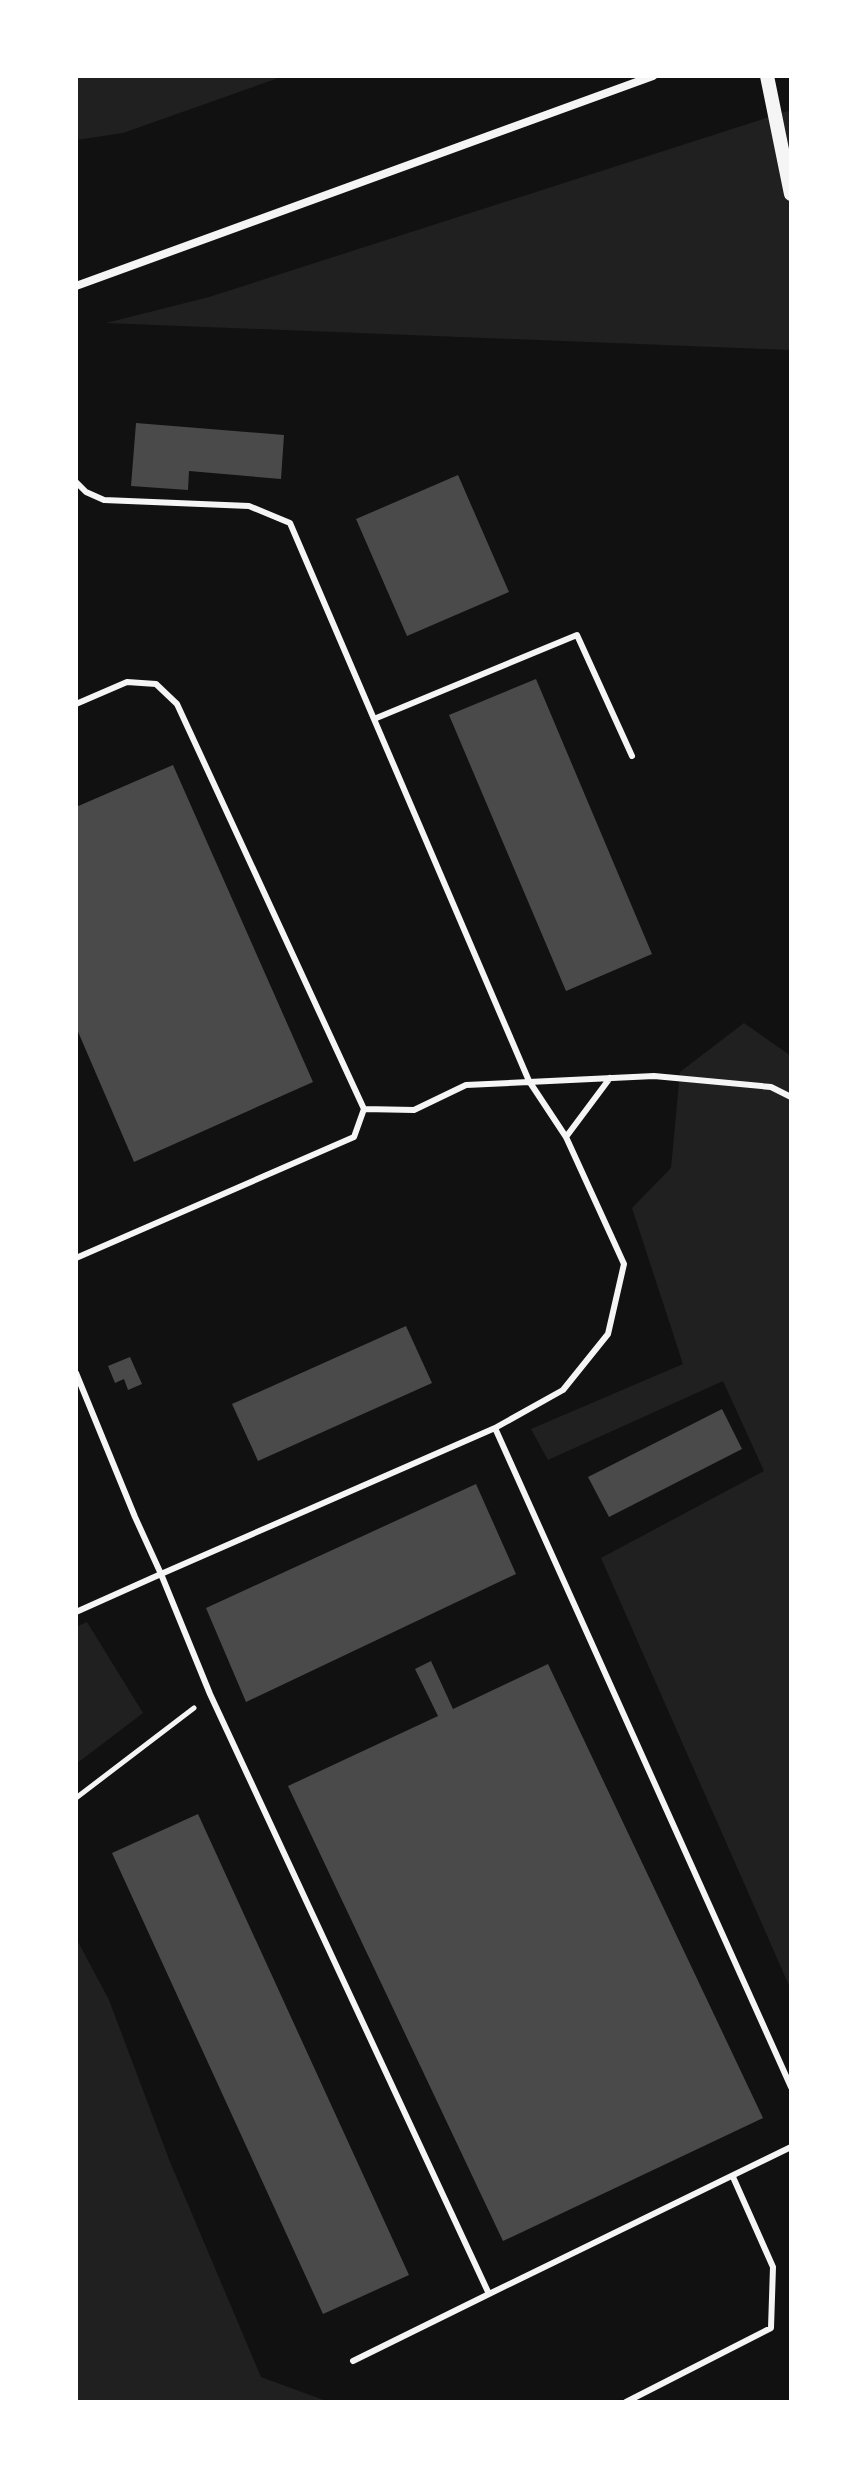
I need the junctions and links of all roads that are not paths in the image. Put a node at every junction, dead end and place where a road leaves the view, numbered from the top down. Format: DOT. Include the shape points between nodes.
graph roads {
  1 [pos="653,76"];
  2 [pos="767,76"];
  3 [pos="791,194"];
  4 [pos="76,286"];
  5 [pos="76,482"];
  6 [pos="76,704"];
  7 [pos="374,719"];
  8 [pos="632,756"];
  9 [pos="610,1078"];
  10 [pos="529,1081"];
  11 [pos="791,1097"];
  12 [pos="364,1109"];
  13 [pos="566,1137"];
  14 [pos="76,1258"];
  15 [pos="76,1373"];
  16 [pos="495,1428"];
  17 [pos="161,1574"];
  18 [pos="76,1612"];
  19 [pos="791,2087"];
  20 [pos="791,2147"];
  21 [pos="733,2177"];
  22 [pos="489,2294"];
  23 [pos="353,2361"];
  24 [pos="626,2402"];
  1 -- 4 [label="street"];
  2 -- 3 [label="street"];
  5 -- 7 [label="lane" via="104,500 249,506 290,523"];
  6 -- 12 [label="lane" via="127,682 156,684 177,704"];
  7 -- 8 [label="lane" via="577,635"];
  7 -- 10 [label="lane"];
  9 -- 10 [label="lane"];
  9 -- 11 [label="lane" via="654,1076 771,1087"];
  9 -- 13 [label="lane"];
  10 -- 12 [label="lane" via="466,1085 414,1110"];
  10 -- 13 [label="lane"];
  12 -- 14 [label="lane" via="354,1137"];
  13 -- 16 [label="lane" via="624,1264 608,1334 563,1390"];
  15 -- 17 [label="lane"];
  16 -- 17 [label="lane"];
  16 -- 19 [label="lane"];
  17 -- 18 [label="lane"];
  17 -- 22 [label="lane" via="210,1694"];
  20 -- 21 [label="lane"];
  21 -- 22 [label="lane"];
  21 -- 24 [label="lane" via="773,2267 771,2328"];
  22 -- 23 [label="lane"];
}
